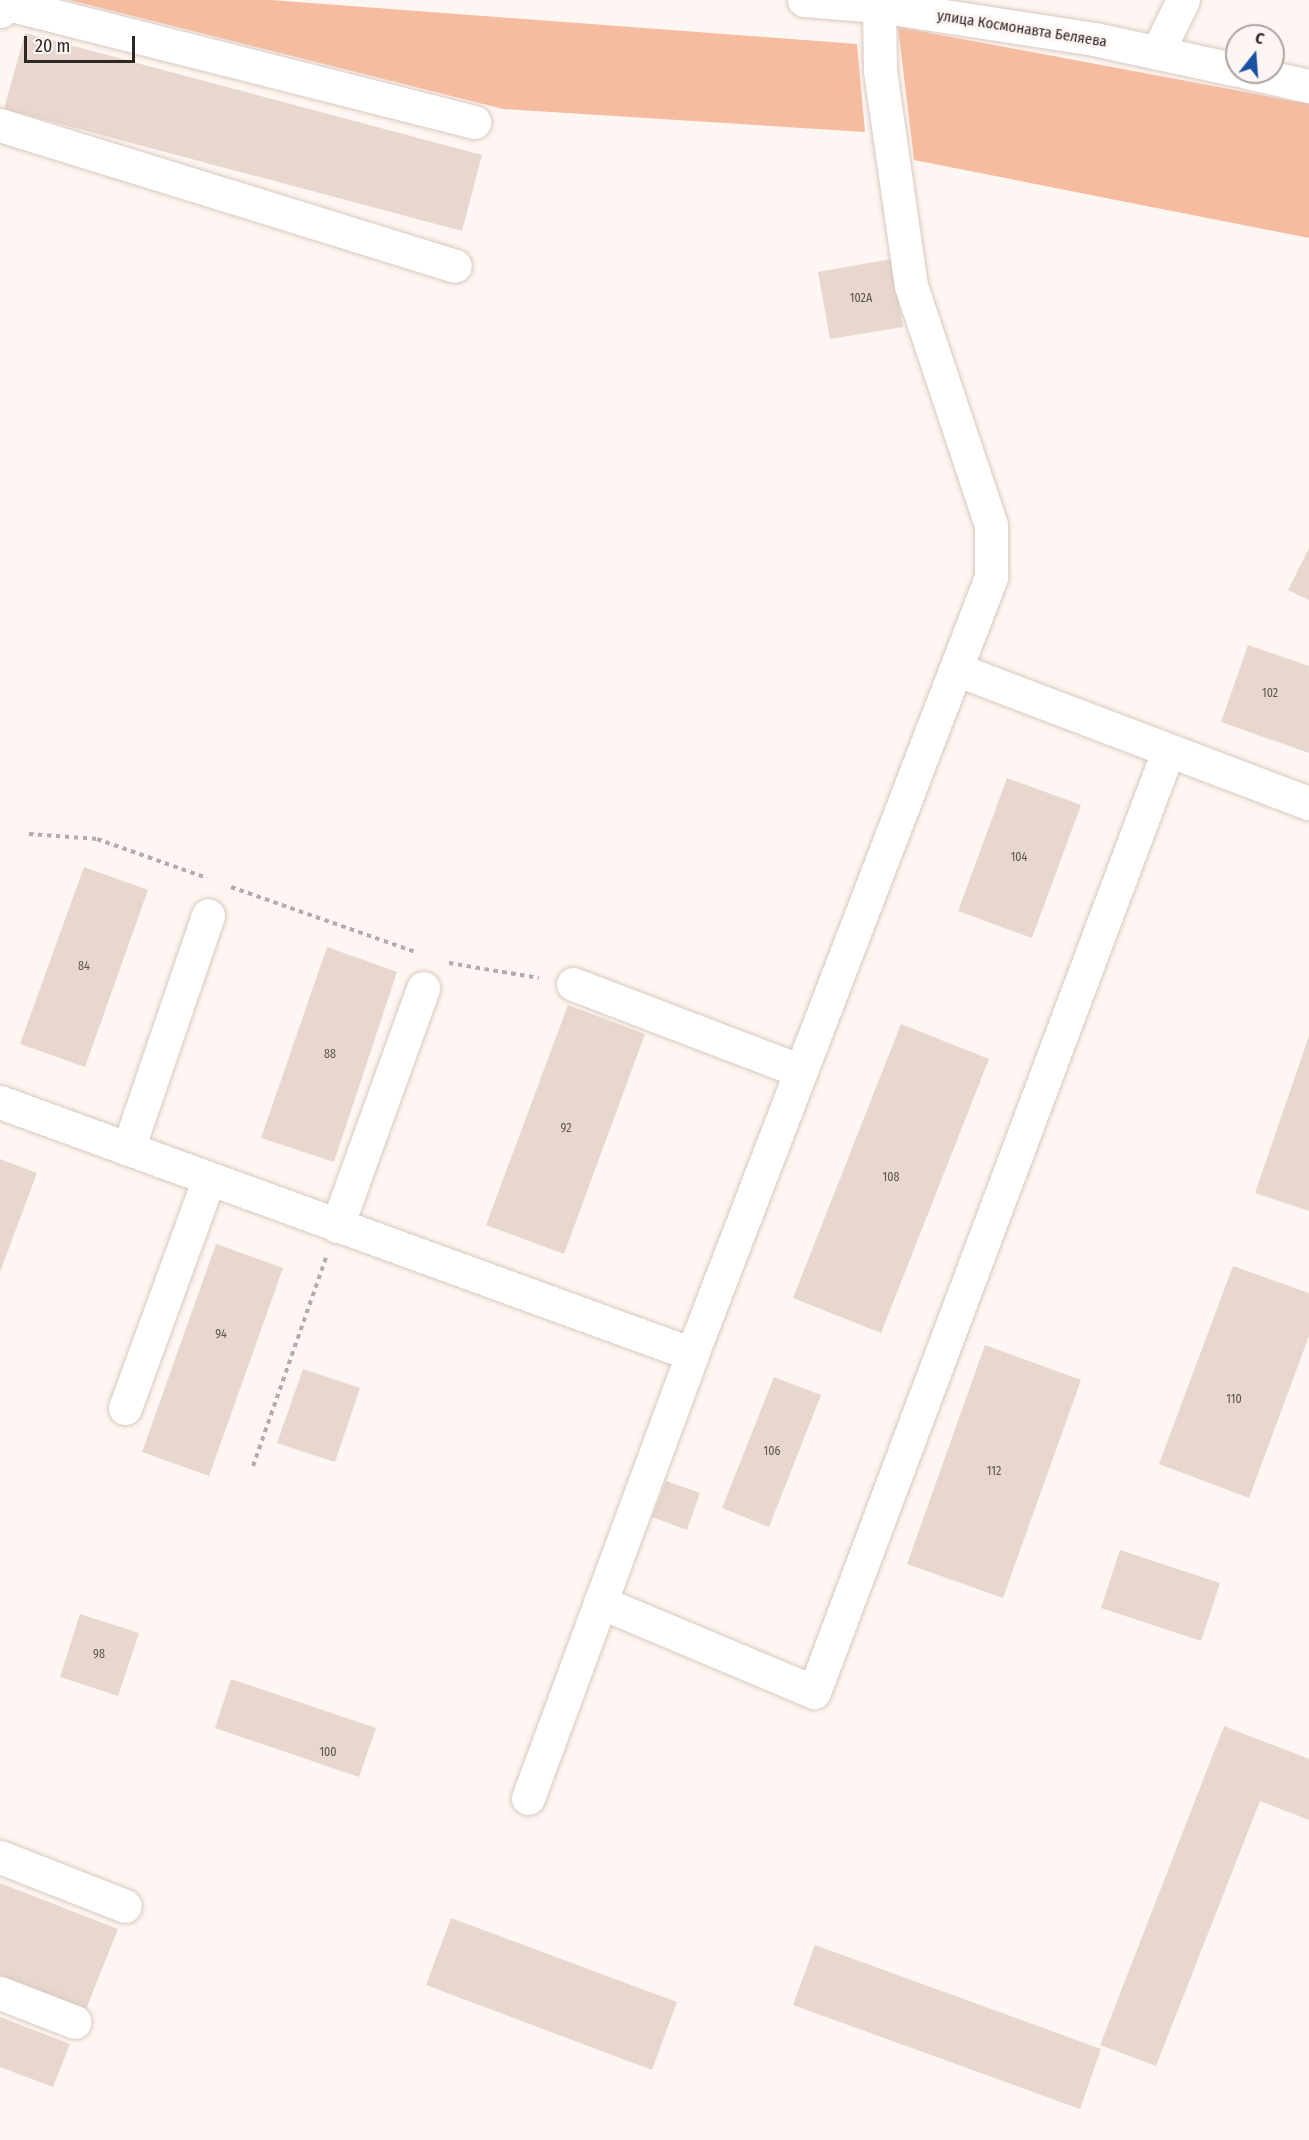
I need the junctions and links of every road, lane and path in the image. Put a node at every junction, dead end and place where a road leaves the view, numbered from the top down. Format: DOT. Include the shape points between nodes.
graph roads {
  1 [pos="804,0"];
  2 [pos="1183,0"];
  3 [pos="879,6"];
  4 [pos="0,11"];
  5 [pos="1157,53"];
  6 [pos="1225,67"];
  7 [pos="1285,81"];
  8 [pos="1309,86"];
  9 [pos="474,122"];
  10 [pos="0,125"];
  11 [pos="455,267"];
  12 [pos="958,670"];
  13 [pos="1168,751"];
  14 [pos="1309,803"];
  15 [pos="28,834"];
  16 [pos="217,881"];
  17 [pos="227,885"];
  18 [pos="208,915"];
  19 [pos="420,954"];
  20 [pos="441,961"];
  21 [pos="573,984"];
  22 [pos="423,988"];
  23 [pos="801,1071"];
  24 [pos="0,1102"];
  25 [pos="128,1149"];
  26 [pos="209,1179"];
  27 [pos="337,1226"];
  28 [pos="692,1354"];
  29 [pos="125,1408"];
  30 [pos="253,1466"];
  31 [pos="600,1602"];
  32 [pos="528,1798"];
  33 [pos="0,1857"];
  34 [pos="124,1906"];
  35 [pos="0,1993"];
  36 [pos="75,2022"];
  1 -- 3 [label="street, улица Космонавта Беляева"];
  2 -- 5 [label="street"];
  3 -- 5 [label="street, улица Космонавта Беляева"];
  3 -- 12 [label="street" via="880,70 911,286 991,525 992,577"];
  4 -- 9 [label="street" via="8,4"];
  5 -- 6 [label="street, улица Космонавта Беляева"];
  7 -- 8 [label="street"];
  10 -- 11 [label="street"];
  12 -- 13 [label="street"];
  12 -- 23 [label="street"];
  13 -- 14 [label="street"];
  13 -- 31 [label="street" via="814,1692"];
  15 -- 16 [label="path" via="97,838"];
  17 -- 19 [label="path"];
  18 -- 25 [label="street"];
  20 -- 21 [label="path"];
  21 -- 23 [label="street"];
  22 -- 27 [label="street"];
  23 -- 28 [label="street"];
  24 -- 25 [label="street"];
  25 -- 26 [label="street"];
  26 -- 27 [label="street"];
  26 -- 29 [label="street"];
  27 -- 28 [label="street"];
  27 -- 30 [label="path"];
  28 -- 31 [label="street"];
  31 -- 32 [label="street"];
  33 -- 34 [label="street"];
  35 -- 36 [label="street"];
}
